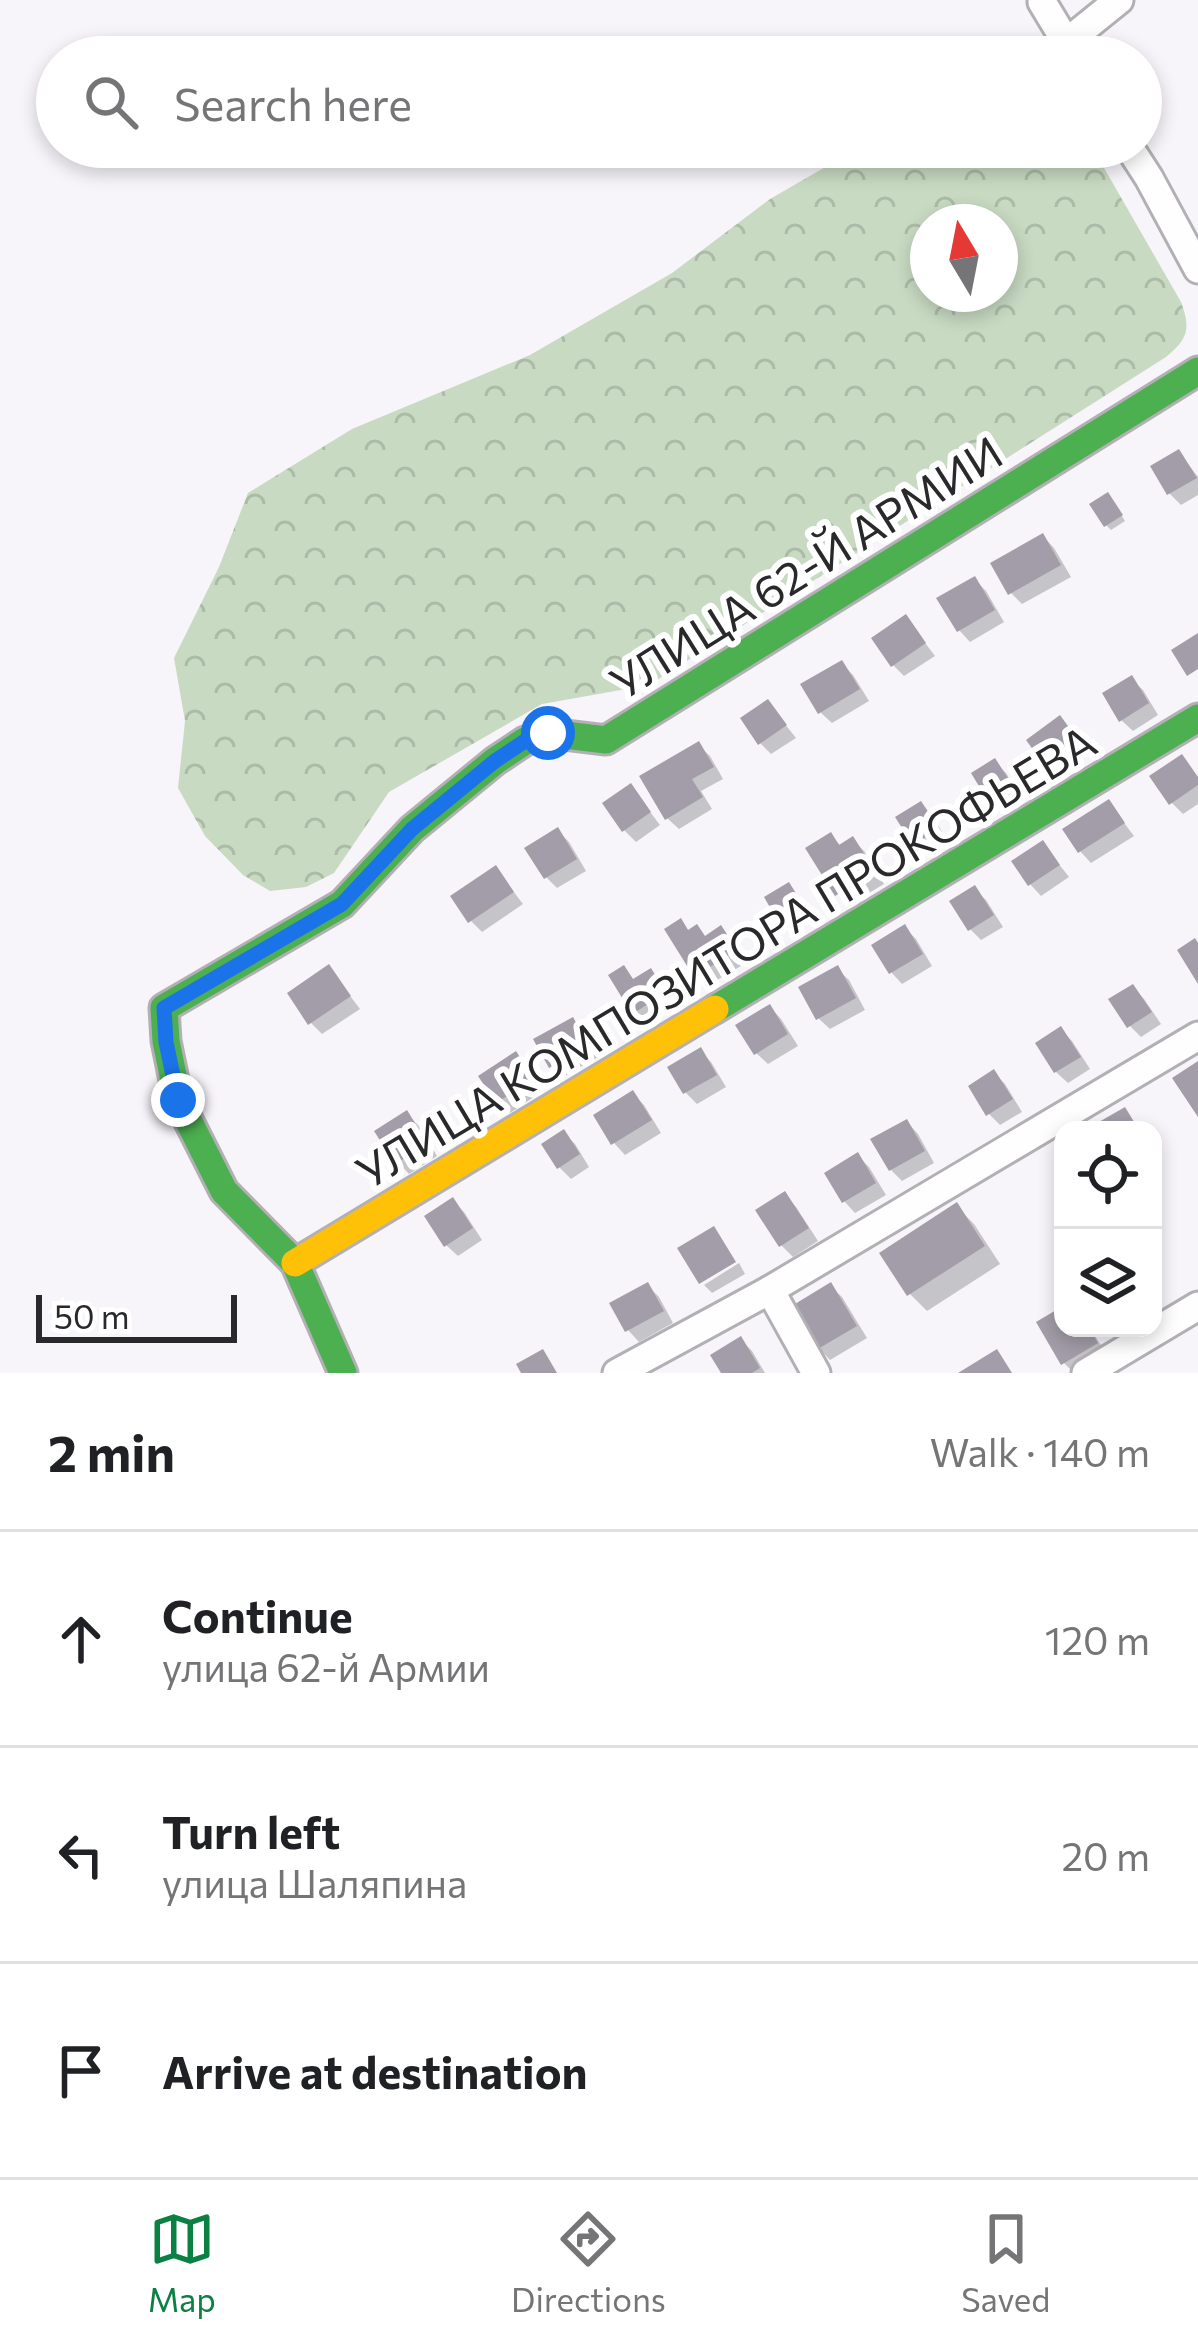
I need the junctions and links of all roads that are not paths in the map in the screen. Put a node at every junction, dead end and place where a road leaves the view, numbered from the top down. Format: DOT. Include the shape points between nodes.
graph roads {
  1 [pos="1119,0"];
  2 [pos="1042,2"];
  3 [pos="1063,36"];
  4 [pos="1084,36"];
  5 [pos="1143,168"];
  6 [pos="1198,268"];
  7 [pos="1198,371"];
  8 [pos="1198,718"];
  9 [pos="1198,1036"];
  10 [pos="295,1263"];
  11 [pos="770,1290"];
  12 [pos="1198,1306"];
  13 [pos="343,1373"];
  14 [pos="616,1373"];
  15 [pos="816,1373"];
  16 [pos="1087,1373"];
  1 -- 4 [label="street"];
  2 -- 3 [label="street"];
  5 -- 6 [label="street"];
  7 -- 10 [label="street, УЛИЦА 62-Й АРМИИ" via="606,740 548,733 525,741 412,829 342,904 164,1008 178,1100 224,1191"];
  8 -- 10 [label="street, УЛИЦА КОМПОЗИТОРА ПРОКОФЬЕВА"];
  9 -- 11 [label="street"];
  10 -- 13 [label="street"];
  11 -- 14 [label="street"];
  11 -- 15 [label="street"];
  12 -- 16 [label="street"];
}
